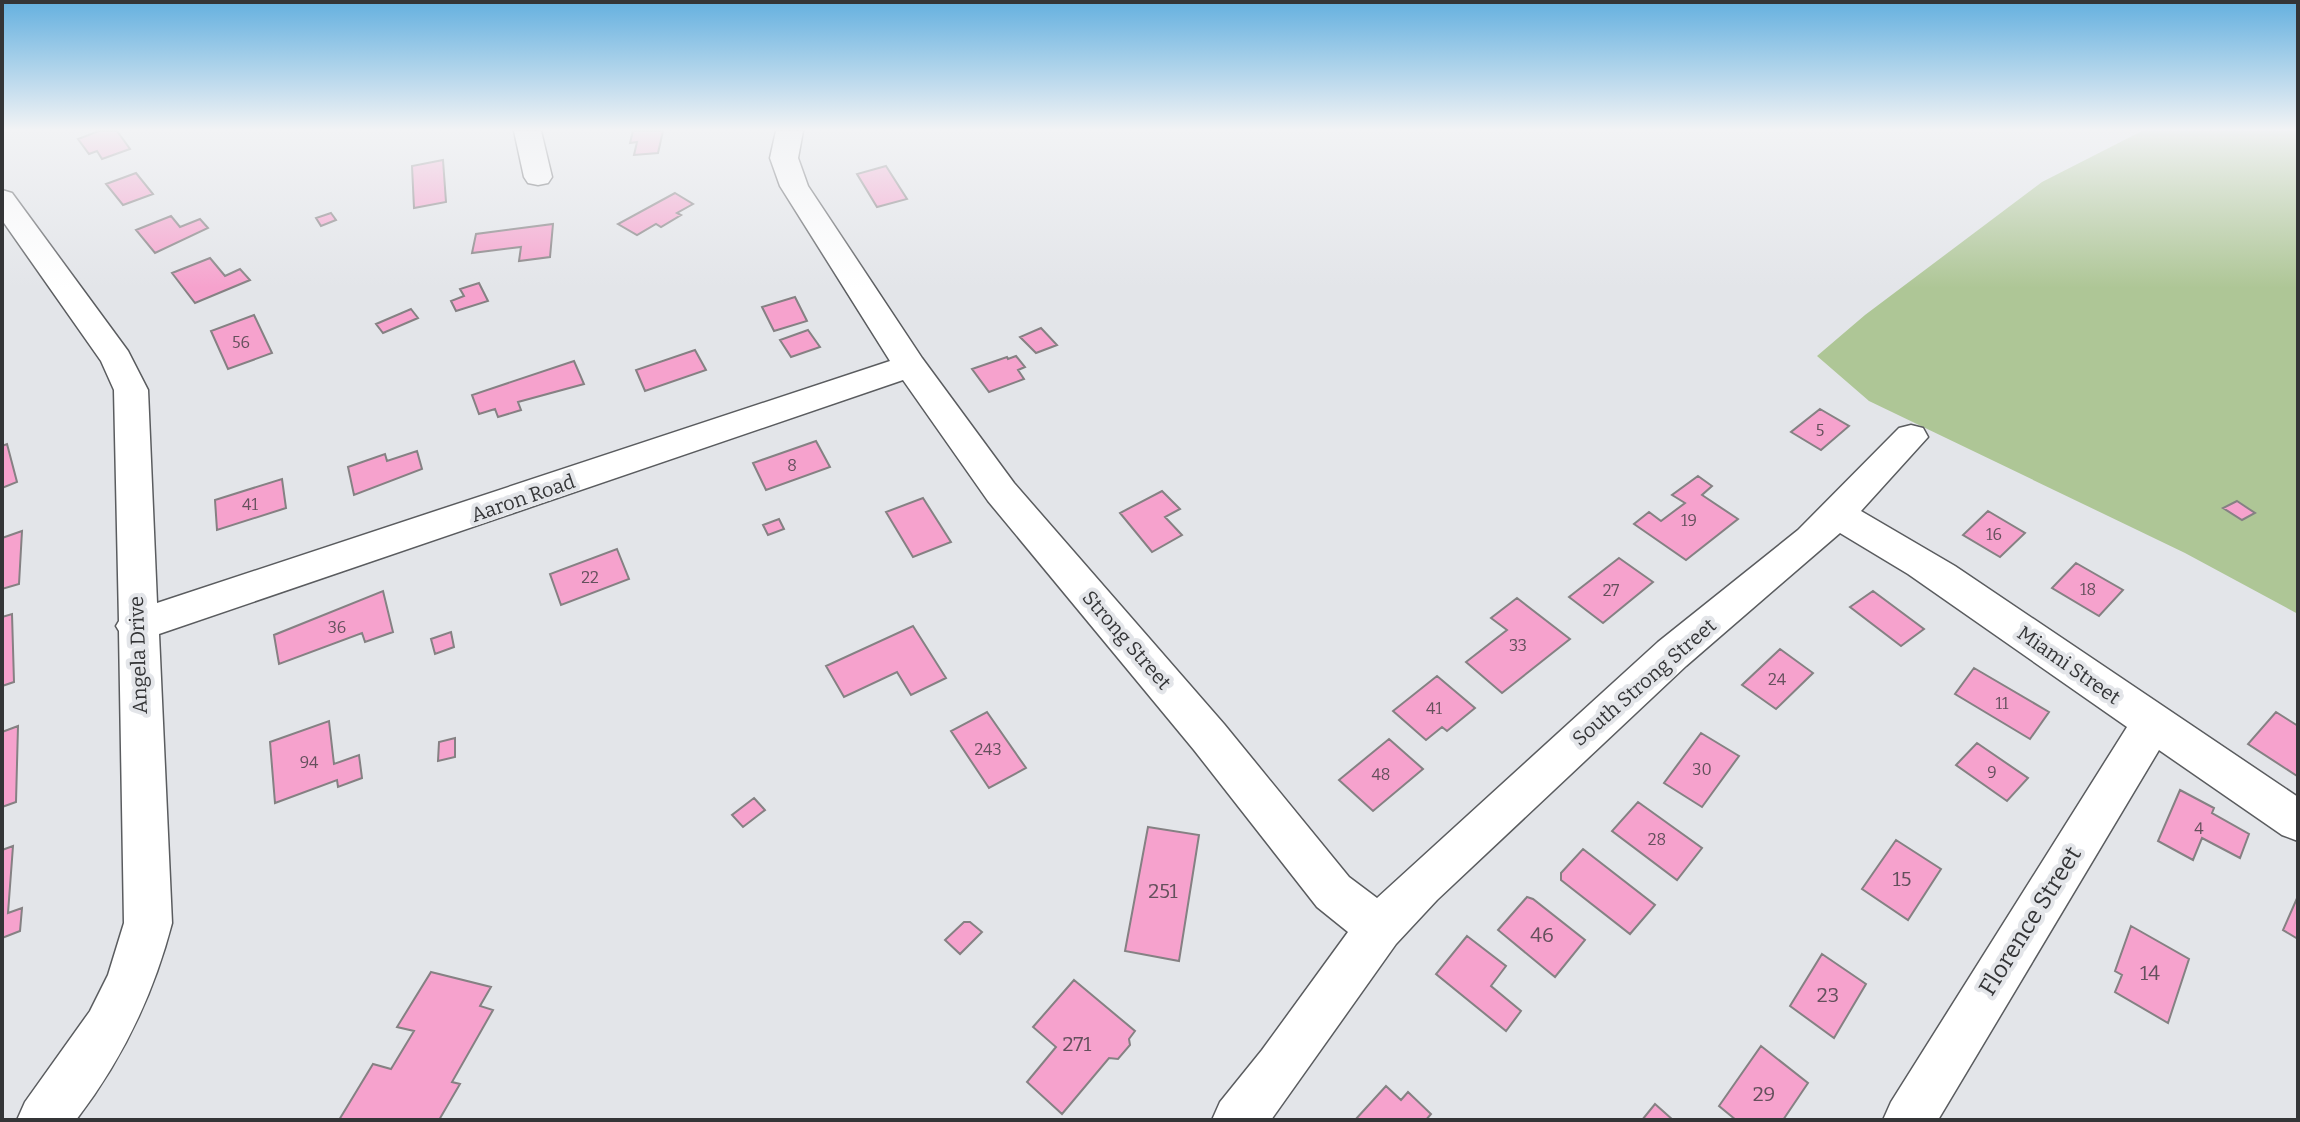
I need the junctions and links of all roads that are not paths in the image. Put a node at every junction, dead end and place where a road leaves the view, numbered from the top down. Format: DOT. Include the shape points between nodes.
graph roads {
  1 [pos="793,183"];
  2 [pos="2,199"];
  3 [pos="910,366"];
  4 [pos="1911,437"];
  5 [pos="1837,515"];
  6 [pos="136,626"];
  7 [pos="2152,724"];
  8 [pos="2298,821"];
  9 [pos="1379,928"];
  10 [pos="43,1120"];
  11 [pos="1238,1120"];
  12 [pos="1909,1120"];
  1 -- 3 [label="street, Strong Street"];
  2 -- 6 [label="street, Angela Drive" via="116,359 131,390"];
  3 -- 6 [label="street, Aaron Road"];
  3 -- 9 [label="street, Strong Street" via="1001,492 1333,892"];
  4 -- 5 [label="street, South Strong Street"];
  5 -- 7 [label="street, Miami Street" via="1923,564"];
  5 -- 9 [label="street, South Strong Street" via="1625,696"];
  6 -- 10 [label="street, Angela Drive" via="148,923 137,969 116,1015"];
  7 -- 8 [label="street, Miami Street"];
  7 -- 12 [label="street, Florence Street"];
  9 -- 11 [label="street"];
}
